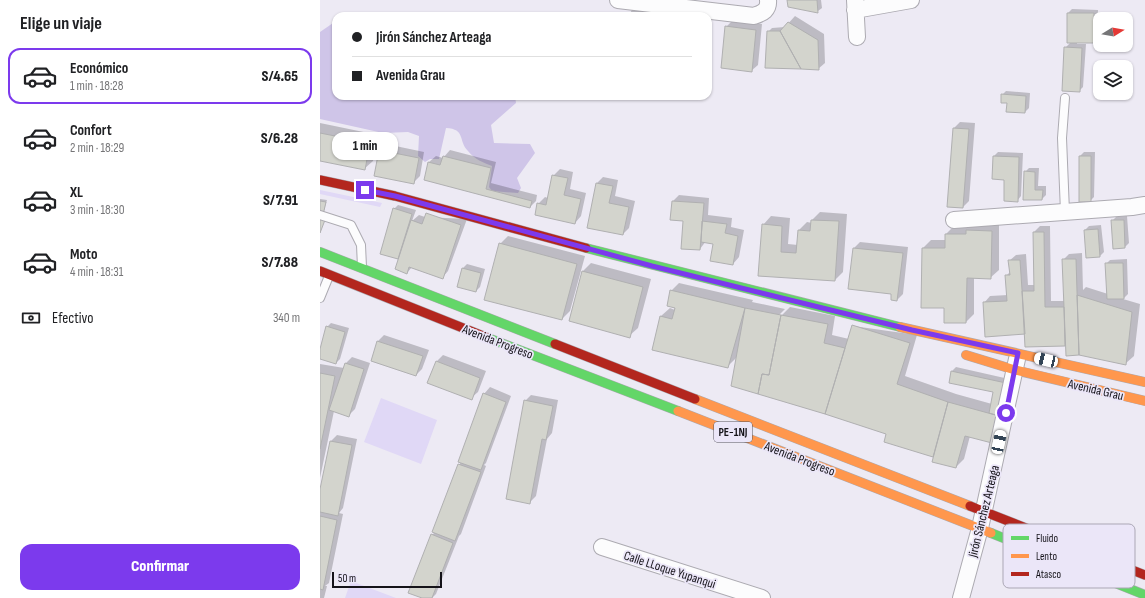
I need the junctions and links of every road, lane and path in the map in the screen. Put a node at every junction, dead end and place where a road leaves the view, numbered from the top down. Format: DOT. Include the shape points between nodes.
graph roads {
  1 [pos="618,0"];
  2 [pos="768,0"];
  3 [pos="911,0"];
  4 [pos="634,1"];
  5 [pos="678,4"];
  6 [pos="855,5"];
  7 [pos="857,37"];
  8 [pos="1064,98"];
  9 [pos="320,180"];
  10 [pos="1145,205"];
  11 [pos="1065,212"];
  12 [pos="320,215"];
  13 [pos="954,220"];
  14 [pos="320,252"];
  15 [pos="335,258"];
  16 [pos="362,270"];
  17 [pos="320,271"];
  18 [pos="329,275"];
  19 [pos="357,287"];
  20 [pos="320,298"];
  21 [pos="912,330"];
  22 [pos="942,345"];
  23 [pos="958,353"];
  24 [pos="1018,353"];
  25 [pos="1015,370"];
  26 [pos="1145,382"];
  27 [pos="1145,401"];
  28 [pos="982,520"];
  29 [pos="1003,527"];
  30 [pos="1003,530"];
  31 [pos="602,547"];
  32 [pos="1135,571"];
  33 [pos="1145,574"];
  34 [pos="1128,588"];
  35 [pos="1145,596"];
  36 [pos="762,598"];
  37 [pos="961,598"];
  1 -- 4 [label="street"];
  2 -- 5 [label="street" via="769,5 763,13 754,16"];
  3 -- 6 [label="street"];
  4 -- 5 [label="street"];
  6 -- 7 [label="street"];
  8 -- 11 [label="lane" via="1062,138"];
  9 -- 21 [label="main road, Avenida Grau" via="395,196 652,266"];
  10 -- 11 [label="street"];
  11 -- 13 [label="street"];
  12 -- 16 [label="lane" via="351,225 361,245"];
  14 -- 15 [label="main road, Avenida Progreso / PE-1NJ"];
  15 -- 16 [label="main road, Avenida Progreso / PE-1NJ"];
  15 -- 18 [label="lane"];
  16 -- 19 [label="lane"];
  16 -- 28 [label="main road, Avenida Progreso / PE-1NJ"];
  17 -- 18 [label="main road, Avenida Progreso / PE-1NJ"];
  18 -- 19 [label="main road, Avenida Progreso / PE-1NJ"];
  18 -- 20 [label="lane"];
  19 -- 28 [label="main road, Avenida Progreso / PE-1NJ"];
  21 -- 22 [label="main road, Avenida Grau"];
  21 -- 24 [label="main road, Avenida Grau"];
  23 -- 25 [label="main road, Avenida Grau"];
  24 -- 25 [label="street, Jirón Sánchez Arteaga"];
  24 -- 26 [label="main road, Avenida Grau"];
  25 -- 27 [label="main road, Avenida Grau"];
  25 -- 28 [label="street, Jirón Sánchez Arteaga"];
  28 -- 29 [label="main road, Avenida Progreso / PE-1NJ"];
  28 -- 30 [label="main road, Avenida Progreso / PE-1NJ"];
  28 -- 37 [label="street, Jirón Sánchez Arteaga"];
  31 -- 36 [label="street, Calle LLoque Yupanqui"];
  32 -- 33 [label="main road, Avenida Progreso / PE-1NJ"];
  34 -- 35 [label="main road, Avenida Progreso / PE-1NJ"];
}
